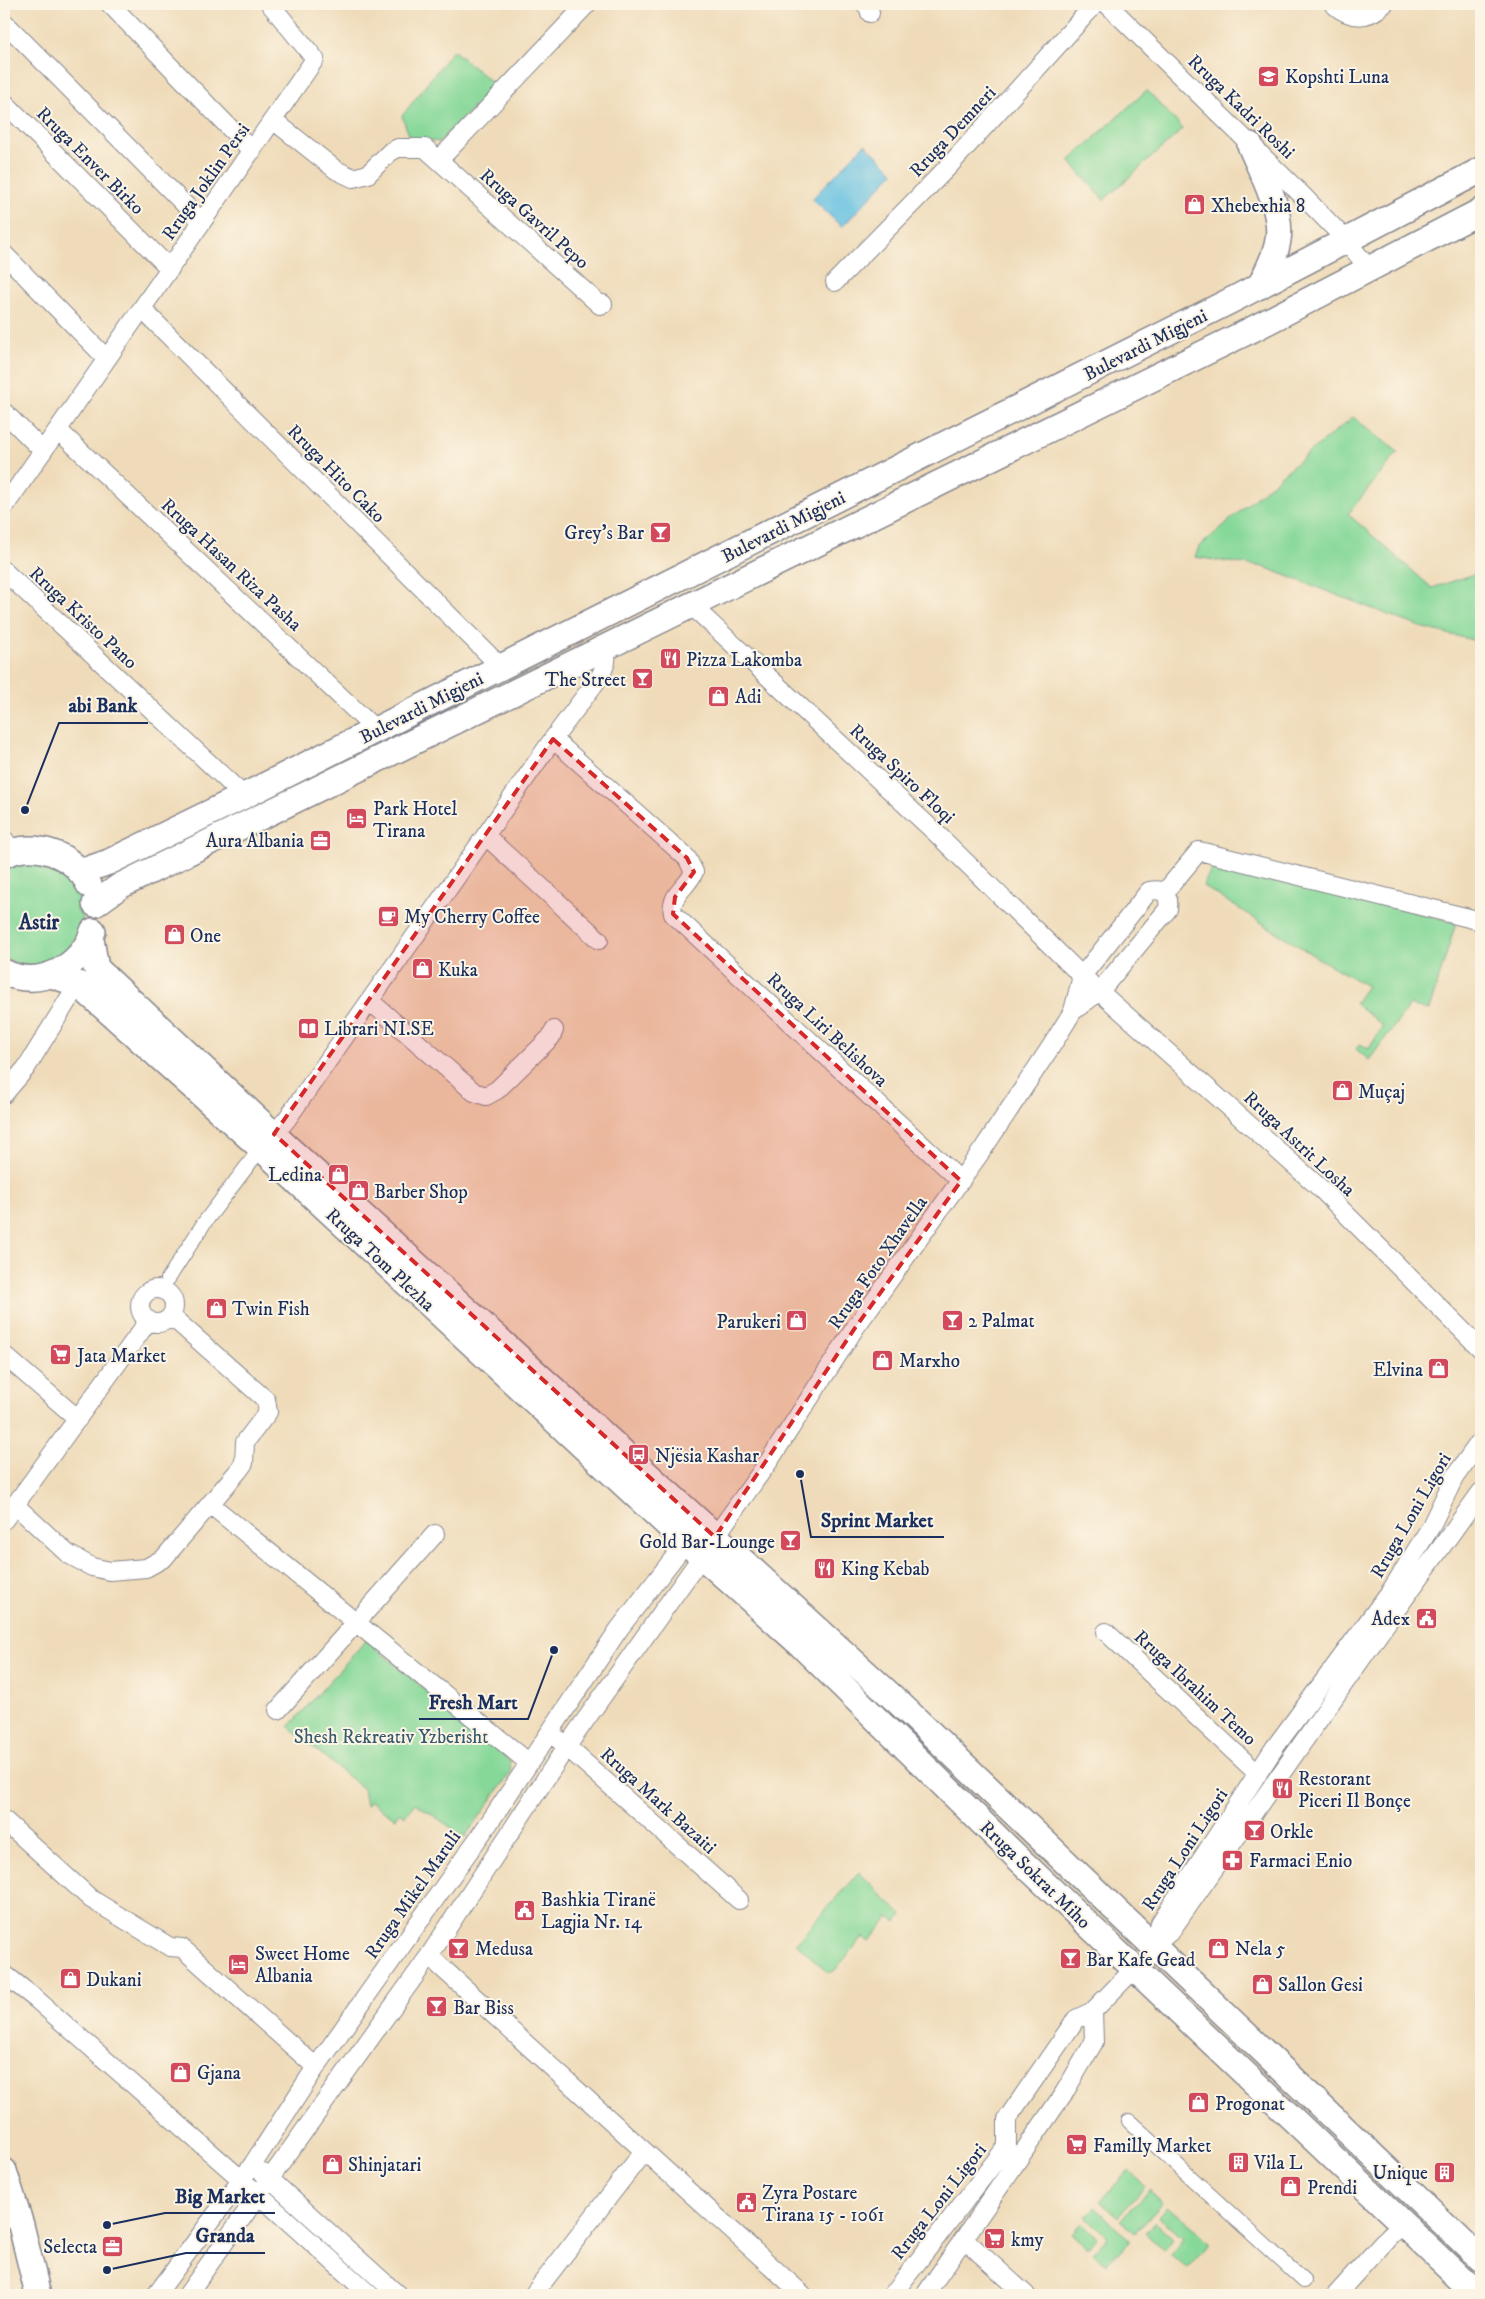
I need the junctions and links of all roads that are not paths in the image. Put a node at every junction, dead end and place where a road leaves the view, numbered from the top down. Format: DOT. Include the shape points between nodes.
graph roads {
  1 [pos="110,4"];
  2 [pos="270,4"];
  3 [pos="587,4"];
  4 [pos="1095,4"];
  5 [pos="1107,4"];
  6 [pos="1333,4"];
  7 [pos="1384,4"];
  8 [pos="4,22"];
  9 [pos="4,102"];
  10 [pos="273,120"];
  11 [pos="1250,145"];
  12 [pos="252,151"];
  13 [pos="439,160"];
  14 [pos="1481,170"];
  15 [pos="1481,211"];
  16 [pos="202,222"];
  17 [pos="1346,240"];
  18 [pos="4,254"];
  19 [pos="170,269"];
  20 [pos="1369,269"];
  21 [pos="835,282"];
  22 [pos="1260,286"];
  23 [pos="604,304"];
  24 [pos="142,309"];
  25 [pos="107,359"];
  26 [pos="4,412"];
  27 [pos="58,430"];
  28 [pos="43,451"];
  29 [pos="4,507"];
  30 [pos="4,571"];
  31 [pos="691,605"];
  32 [pos="607,646"];
  33 [pos="501,667"];
  34 [pos="376,730"];
  35 [pos="553,739"];
  36 [pos="244,796"];
  37 [pos="486,836"];
  38 [pos="7,848"];
  39 [pos="80,872"];
  40 [pos="1165,892"];
  41 [pos="95,904"];
  42 [pos="1481,921"];
  43 [pos="91,939"];
  44 [pos="599,940"];
  45 [pos="4,972"];
  46 [pos="51,975"];
  47 [pos="1082,976"];
  48 [pos="78,984"];
  49 [pos="1100,991"];
  50 [pos="370,1002"];
  51 [pos="1074,1011"];
  52 [pos="554,1030"];
  53 [pos="4,1094"];
  54 [pos="268,1141"];
  55 [pos="961,1181"];
  56 [pos="168,1279"];
  57 [pos="171,1316"];
  58 [pos="149,1320"];
  59 [pos="1481,1349"];
  60 [pos="4,1355"];
  61 [pos="78,1419"];
  62 [pos="1481,1440"];
  63 [pos="1481,1492"];
  64 [pos="15,1505"];
  65 [pos="211,1505"];
  66 [pos="4,1520"];
  67 [pos="435,1534"];
  68 [pos="701,1539"];
  69 [pos="356,1623"];
  70 [pos="1106,1632"];
  71 [pos="278,1710"];
  72 [pos="549,1732"];
  73 [pos="567,1746"];
  74 [pos="528,1762"];
  75 [pos="1258,1774"];
  76 [pos="4,1820"];
  77 [pos="739,1900"];
  78 [pos="1154,1945"];
  79 [pos="429,1956"];
  80 [pos="1135,1968"];
  81 [pos="4,1974"];
  82 [pos="1093,2011"];
  83 [pos="316,2067"];
  84 [pos="1129,2122"];
  85 [pos="644,2151"];
  86 [pos="253,2164"];
  87 [pos="4,2171"];
  88 [pos="241,2179"];
  89 [pos="270,2180"];
  90 [pos="259,2195"];
  91 [pos="1403,2224"];
  92 [pos="964,2239"];
  93 [pos="1481,2259"];
  94 [pos="1304,2281"];
  95 [pos="38,2295"];
  96 [pos="156,2295"];
  97 [pos="187,2295"];
  98 [pos="370,2295"];
  99 [pos="398,2295"];
  100 [pos="533,2295"];
  101 [pos="803,2295"];
  102 [pos="892,2295"];
  103 [pos="925,2295"];
  104 [pos="1026,2295"];
  105 [pos="1336,2295"];
  106 [pos="1478,2295"];
  1 -- 12 [label="street"];
  2 -- 10 [label="street" via="315,59"];
  3 -- 13 [label="street"];
  4 -- 21 [label="street, Rruga Demneri" via="948,167"];
  5 -- 11 [label="street, Rruga Kadri Roshi"];
  6 -- 7 [label="street" via="1361,17"];
  8 -- 16 [label="street"];
  9 -- 19 [label="street, Rruga Enver Birko"];
  10 -- 12 [label="street, Rruga Joklin Persi"];
  10 -- 13 [label="street, Rruga Joklin Persi" via="336,170 353,178 368,174 398,148 425,148"];
  11 -- 17 [label="street, Rruga Kadri Roshi"];
  11 -- 22 [label="main road" via="1278,218 1279,238"];
  12 -- 16 [label="street, Rruga Joklin Persi"];
  13 -- 23 [label="street, Rruga Gavril Pepo" via="600,305"];
  14 -- 17 [label="main road, Bulevardi Migjeni"];
  15 -- 20 [label="main road, Bulevardi Migjeni"];
  16 -- 19 [label="street, Rruga Joklin Persi"];
  17 -- 20 [label="street, Rruga Kadri Roshi"];
  17 -- 22 [label="main road, Bulevardi Migjeni"];
  18 -- 25 [label="street"];
  19 -- 24 [label="street, Rruga Joklin Persi"];
  20 -- 31 [label="main road, Bulevardi Migjeni"];
  22 -- 33 [label="main road, Bulevardi Migjeni"];
  24 -- 25 [label="street, Rruga Joklin Persi"];
  24 -- 33 [label="street, Rruga Hito Cako"];
  25 -- 27 [label="street, Rruga Joklin Persi"];
  26 -- 28 [label="street"];
  27 -- 28 [label="street, Rruga Joklin Persi"];
  27 -- 34 [label="street, Rruga Hasan Riza Pasha"];
  28 -- 29 [label="street, Rruga Joklin Persi"];
  30 -- 36 [label="street, Rruga Kristo Pano"];
  31 -- 32 [label="main road, Bulevardi Migjeni"];
  31 -- 47 [label="street, Rruga Spiro Floqi" via="938,835"];
  32 -- 35 [label="street" via="601,675"];
  32 -- 41 [label="main road, Bulevardi Migjeni" via="120,886"];
  33 -- 34 [label="main road, Bulevardi Migjeni"];
  34 -- 36 [label="main road, Bulevardi Migjeni"];
  35 -- 37 [label="street"];
  35 -- 55 [label="street, Rruga Liri Belishova" via="686,858 694,872 675,897 671,905 673,914"];
  36 -- 39 [label="main road, Bulevardi Migjeni" via="109,862"];
  37 -- 44 [label="street"];
  37 -- 50 [label="street"];
  38 -- 39 [label="main road" via="54,853 72,863"];
  39 -- 41 [label="main road"];
  40 -- 42 [label="street" via="1199,851"];
  40 -- 47 [label="street" via="1149,891"];
  40 -- 49 [label="street" via="1169,900 1168,909"];
  41 -- 43 [label="main road"];
  43 -- 46 [label="main road" via="76,960"];
  43 -- 54 [label="main road, Rruga Tom Plezha" via="96,968"];
  45 -- 46 [label="main road" via="31,978"];
  46 -- 48 [label="main road, Rruga Tom Plezha"];
  47 -- 49 [label="street, Rruga Astrit Losha"];
  47 -- 51 [label="street"];
  48 -- 53 [label="street" via="26,1068"];
  48 -- 54 [label="main road, Rruga Tom Plezha"];
  49 -- 51 [label="street"];
  49 -- 59 [label="street, Rruga Astrit Losha" via="1320,1188"];
  50 -- 52 [label="street" via="474,1092 486,1096 551,1037"];
  50 -- 54 [label="street"];
  51 -- 55 [label="street, Rruga Foto Xhavella"];
  54 -- 56 [label="street" via="204,1223"];
  54 -- 68 [label="main road, Rruga Tom Plezha"];
  55 -- 68 [label="street, Rruga Foto Xhavella" via="855,1328 769,1461"];
  57 -- 58 [label="street" via="161,1322"];
  57 -- 58 [label="street" via="174,1306 171,1296 163,1290 152,1289 143,1296 140,1306"];
  57 -- 65 [label="street" via="266,1400 268,1412 245,1442 244,1463"];
  58 -- 61 [label="street"];
  60 -- 61 [label="street"];
  61 -- 64 [label="street"];
  62 -- 75 [label="street, Rruga Loni Ligori" via="1454,1478 1430,1528 1392,1589"];
  63 -- 78 [label="street, Rruga Loni Ligori" via="1170,1932"];
  64 -- 65 [label="street" via="68,1554 92,1568 110,1571 146,1568 164,1558"];
  64 -- 66 [label="street"];
  65 -- 69 [label="street"];
  67 -- 69 [label="street"];
  68 -- 72 [label="street, Rruga Mikel Maruli" via="619,1629"];
  68 -- 73 [label="street"];
  68 -- 78 [label="main road, Rruga Sokrat Miho" via="899,1703"];
  68 -- 80 [label="main road, Rruga Sokrat Miho" via="801,1645"];
  69 -- 71 [label="street"];
  69 -- 74 [label="street"];
  70 -- 75 [label="street, Rruga Ibrahim Temo"];
  72 -- 73 [label="street, Rruga Mark Bazaiti"];
  72 -- 74 [label="street, Rruga Mikel Maruli"];
  73 -- 77 [label="street, Rruga Mark Bazaiti"];
  73 -- 79 [label="street"];
  74 -- 83 [label="street, Rruga Mikel Maruli" via="489,1823"];
  75 -- 78 [label="street, Rruga Loni Ligori" via="1160,1923"];
  76 -- 83 [label="street" via="91,1898 170,1947 182,1948"];
  78 -- 80 [label="main road"];
  78 -- 93 [label="main road, Rruga Sokrat Miho"];
  79 -- 85 [label="street"];
  79 -- 89 [label="street"];
  80 -- 82 [label="street, Rruga Loni Ligori"];
  80 -- 91 [label="main road, Rruga Sokrat Miho"];
  81 -- 88 [label="street"];
  82 -- 92 [label="street, Rruga Loni Ligori" via="1094,2042 1064,2093"];
  82 -- 102 [label="street, Rruga Loni Ligori" via="1076,2019 1007,2119 1007,2146"];
  83 -- 86 [label="street, Rruga Mikel Maruli"];
  84 -- 94 [label="street"];
  85 -- 100 [label="street"];
  85 -- 101 [label="street"];
  86 -- 88 [label="street, Rruga Mikel Maruli"];
  86 -- 89 [label="street"];
  87 -- 95 [label="main road"];
  88 -- 90 [label="street"];
  88 -- 96 [label="street, Rruga Mikel Maruli"];
  89 -- 90 [label="street"];
  89 -- 99 [label="street"];
  90 -- 97 [label="street"];
  90 -- 98 [label="street"];
  91 -- 105 [label="street"];
  91 -- 106 [label="main road, Rruga Sokrat Miho"];
  92 -- 103 [label="street, Rruga Loni Ligori"];
  92 -- 104 [label="street"];
}
